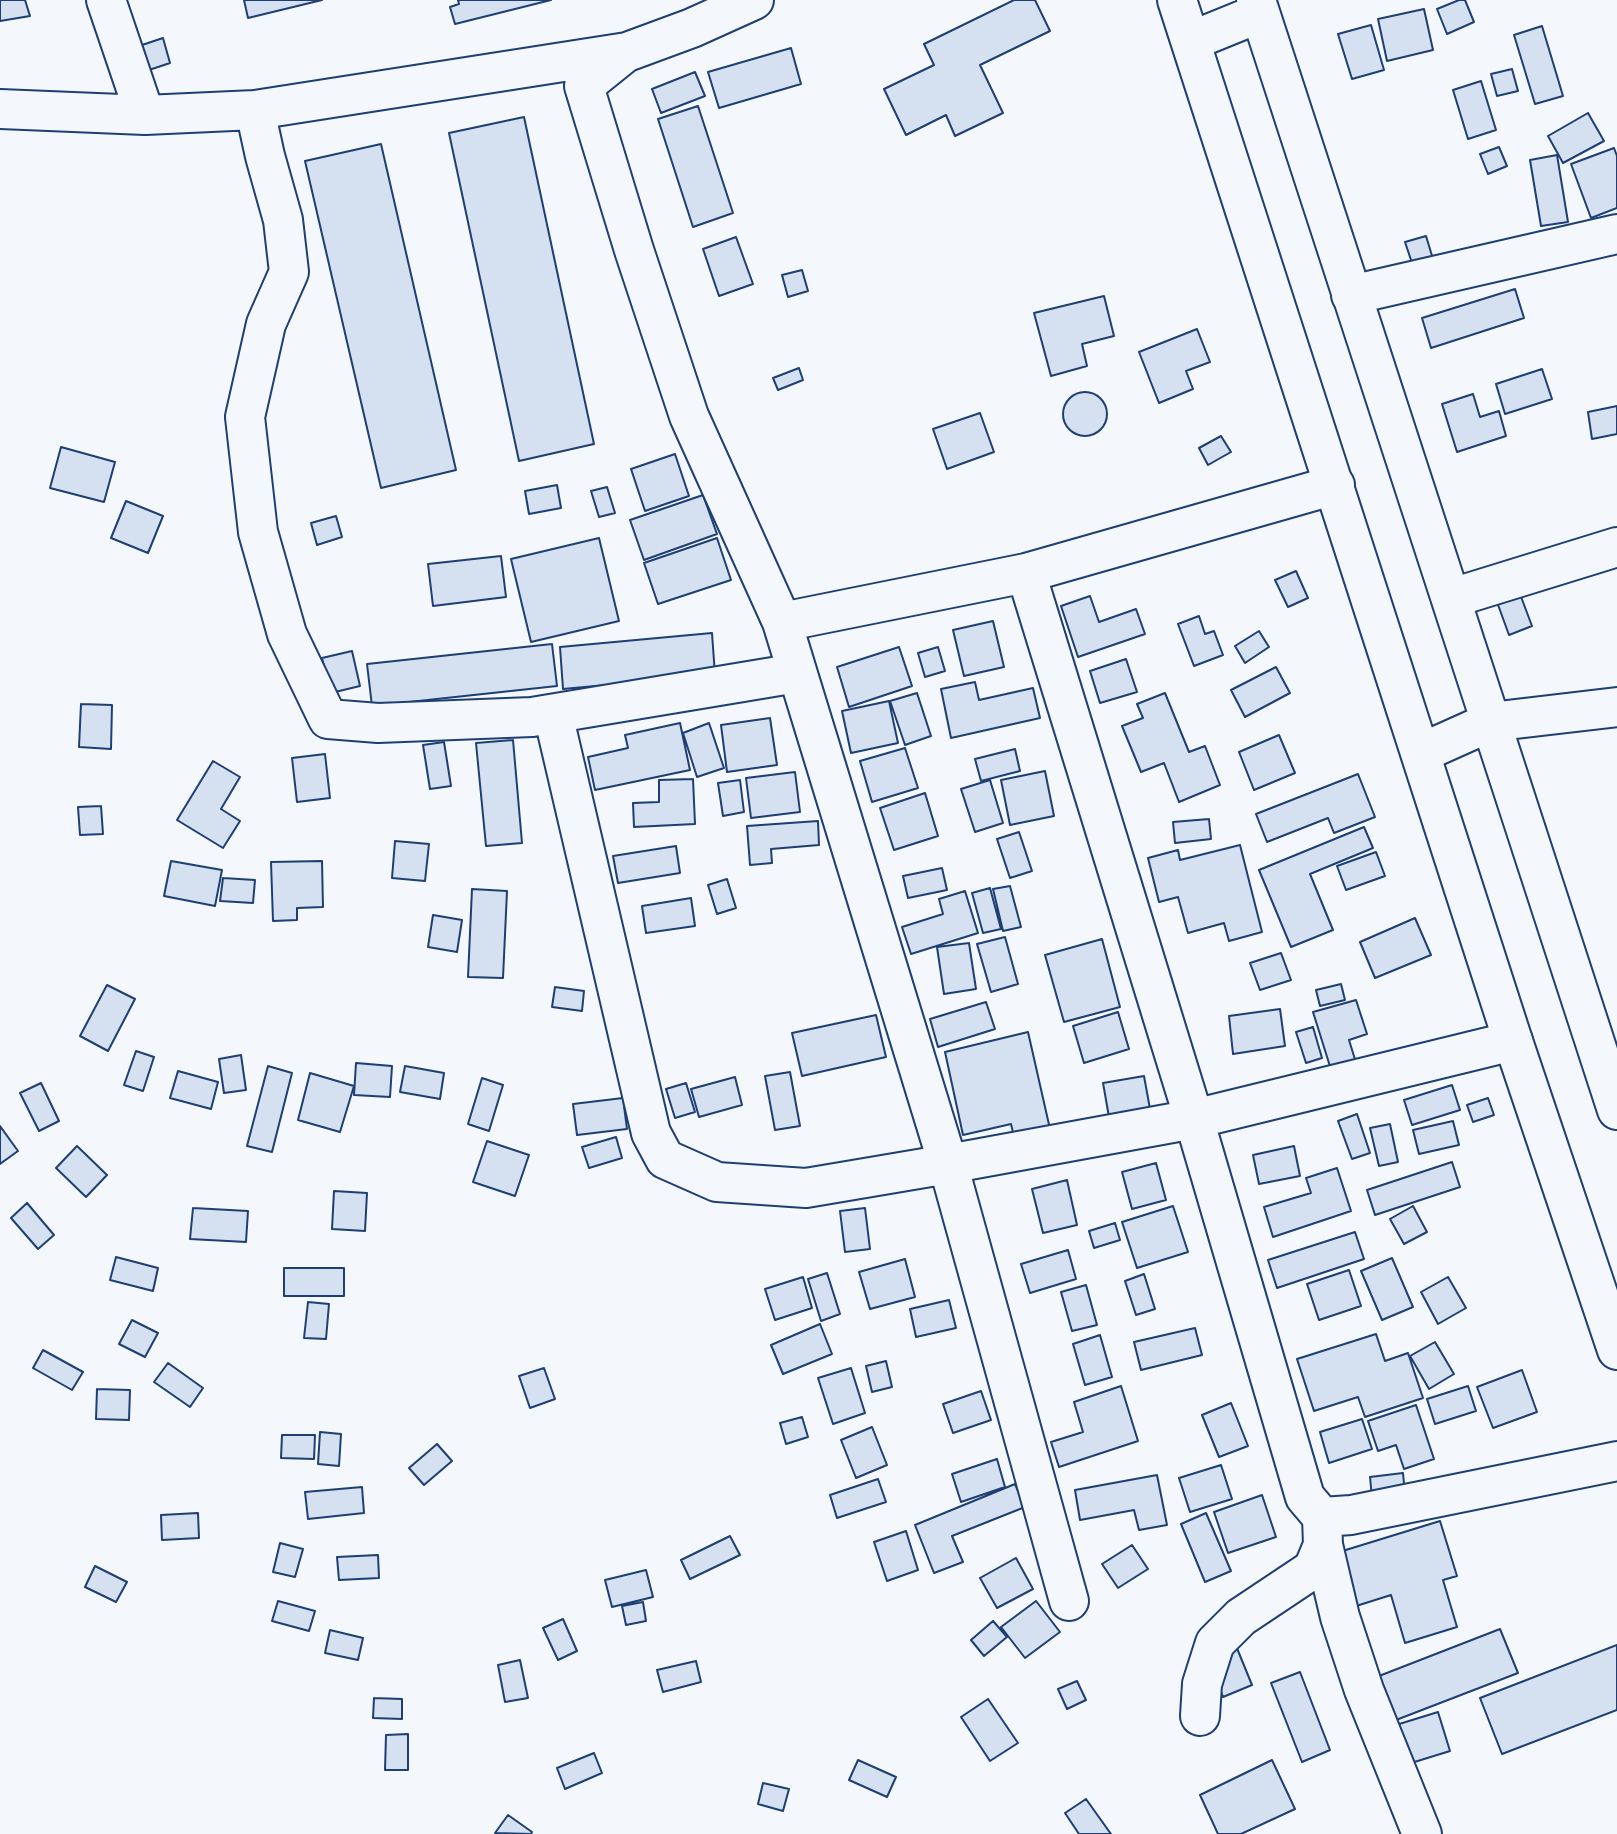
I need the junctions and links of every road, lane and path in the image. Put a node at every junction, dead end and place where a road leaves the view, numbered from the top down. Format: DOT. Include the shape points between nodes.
graph roads {
  1 [pos="106,0"];
  2 [pos="754,0"];
  3 [pos="1177,0"];
  4 [pos="1258,7"];
  5 [pos="1191,41"];
  6 [pos="626,52"];
  7 [pos="0,109"];
  8 [pos="256,110"];
  9 [pos="145,115"];
  10 [pos="1617,234"];
  11 [pos="1351,295"];
  12 [pos="1335,485"];
  13 [pos="1617,547"];
  14 [pos="1026,573"];
  15 [pos="1451,598"];
  16 [pos="782,622"];
  17 [pos="797,673"];
  18 [pos="1617,707"];
  19 [pos="553,713"];
  20 [pos="1490,722"];
  21 [pos="1421,753"];
  22 [pos="1513,1041"];
  23 [pos="1617,1110"];
  24 [pos="1195,1119"];
  25 [pos="948,1164"];
  26 [pos="1617,1350"];
  27 [pos="1617,1461"];
  28 [pos="1322,1531"];
  29 [pos="1069,1601"];
  30 [pos="1200,1716"];
  31 [pos="1422,1834"];
  1 -- 9 [label="main road"];
  2 -- 6 [label="main road"];
  3 -- 5 [label="main road"];
  4 -- 5 [label="main road"];
  4 -- 11 [label="main road"];
  5 -- 12 [label="main road"];
  6 -- 8 [label="main road"];
  6 -- 16 [label="main road" via="584,86 689,416"];
  7 -- 9 [label="main road"];
  8 -- 9 [label="main road"];
  8 -- 19 [label="main road" via="283,220 289,272 266,324 246,417 258,532 286,634 312,690 328,719 378,723"];
  10 -- 11 [label="main road"];
  11 -- 15 [label="main road"];
  12 -- 14 [label="main road"];
  12 -- 21 [label="main road"];
  13 -- 15 [label="main road"];
  14 -- 16 [label="main road"];
  14 -- 24 [label="main road"];
  15 -- 20 [label="main road"];
  16 -- 17 [label="main road"];
  17 -- 19 [label="main road"];
  17 -- 25 [label="main road"];
  18 -- 20 [label="main road"];
  19 -- 25 [label="main road" via="651,1133 665,1159 717,1182 806,1188"];
  20 -- 21 [label="main road"];
  20 -- 23 [label="main road"];
  21 -- 22 [label="main road"];
  22 -- 24 [label="main road"];
  22 -- 26 [label="main road"];
  24 -- 25 [label="main road"];
  24 -- 28 [label="main road" via="1305,1497"];
  25 -- 29 [label="main road"];
  27 -- 28 [label="main road" via="1352,1515"];
  28 -- 30 [label="main road" via="1312,1569 1241,1616 1216,1643 1202,1684"];
  28 -- 31 [label="main road" via="1340,1617 1364,1690"];
}
